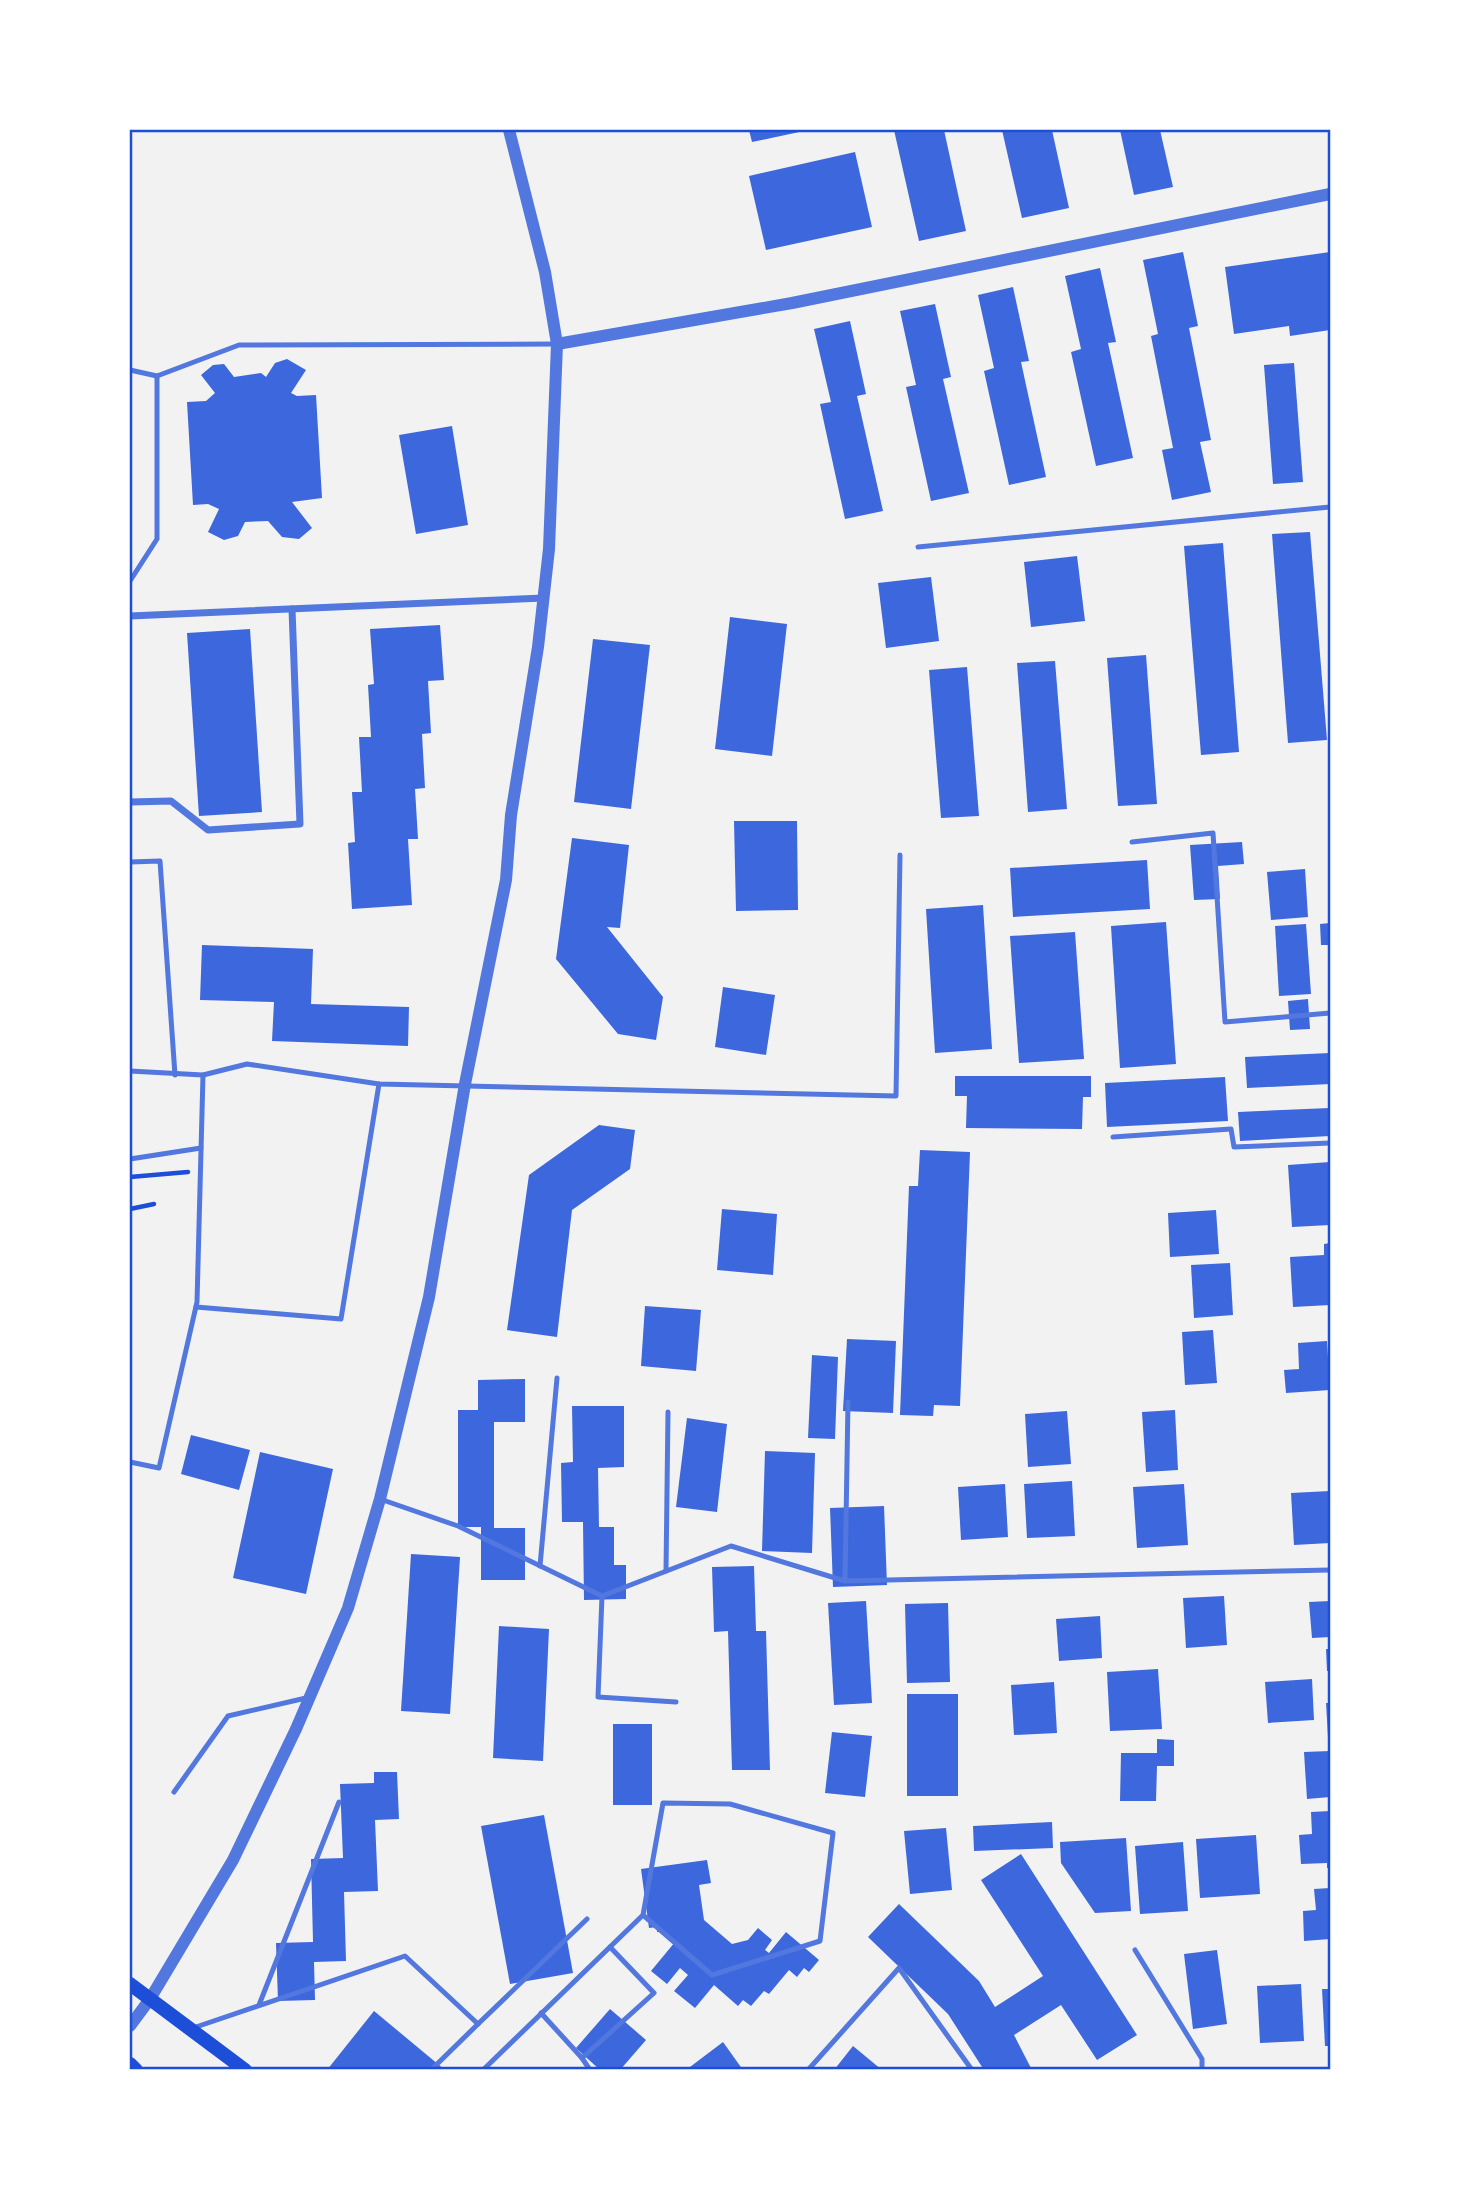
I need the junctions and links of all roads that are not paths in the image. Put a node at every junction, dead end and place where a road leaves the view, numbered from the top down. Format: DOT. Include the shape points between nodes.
graph roads {
  1 [pos="509,130"];
  2 [pos="1331,194"];
  3 [pos="557,344"];
  4 [pos="130,370"];
  5 [pos="157,376"];
  6 [pos="1331,507"];
  7 [pos="918,547"];
  8 [pos="130,581"];
  9 [pos="544,598"];
  10 [pos="292,609"];
  11 [pos="130,616"];
  12 [pos="130,802"];
  13 [pos="1132,842"];
  14 [pos="900,855"];
  15 [pos="130,862"];
  16 [pos="1331,1013"];
  17 [pos="130,1071"];
  18 [pos="175,1074"];
  19 [pos="203,1075"];
  20 [pos="379,1084"];
  21 [pos="465,1084"];
  22 [pos="1113,1137"];
  23 [pos="1331,1143"];
  24 [pos="201,1147"];
  25 [pos="130,1159"];
  26 [pos="195,1307"];
  27 [pos="557,1378"];
  28 [pos="848,1402"];
  29 [pos="668,1412"];
  30 [pos="130,1462"];
  31 [pos="380,1499"];
  32 [pos="540,1566"];
  33 [pos="1331,1570"];
  34 [pos="666,1571"];
  35 [pos="845,1581"];
  36 [pos="602,1596"];
  37 [pos="309,1698"];
  38 [pos="676,1702"];
  39 [pos="174,1792"];
  40 [pos="339,1802"];
  41 [pos="643,1915"];
  42 [pos="587,1919"];
  43 [pos="610,1947"];
  44 [pos="1135,1950"];
  45 [pos="130,1984"];
  46 [pos="149,1999"];
  47 [pos="259,2006"];
  48 [pos="541,2013"];
  49 [pos="478,2024"];
  50 [pos="130,2026"];
  51 [pos="190,2029"];
  52 [pos="582,2058"];
  53 [pos="130,2064"];
  54 [pos="136,2070"];
  55 [pos="245,2070"];
  56 [pos="431,2070"];
  57 [pos="483,2070"];
  58 [pos="590,2070"];
  59 [pos="808,2070"];
  60 [pos="972,2070"];
  61 [pos="1202,2070"];
  1 -- 3 [label="street" via="545,272"];
  2 -- 3 [label="street" via="792,303"];
  3 -- 5 [label="lane" via="239,345"];
  3 -- 9 [label="street"];
  4 -- 5 [label="lane"];
  5 -- 8 [label="lane" via="158,539"];
  6 -- 7 [label="lane"];
  9 -- 10 [label="street"];
  9 -- 21 [label="street" via="511,815 506,880"];
  10 -- 11 [label="street"];
  10 -- 12 [label="street" via="300,824 208,830 171,801"];
  13 -- 16 [label="lane" via="1213,833 1225,1022"];
  14 -- 21 [label="lane" via="896,1096"];
  15 -- 18 [label="lane" via="160,862"];
  17 -- 18 [label="lane"];
  18 -- 19 [label="lane"];
  19 -- 20 [label="lane" via="247,1065"];
  19 -- 24 [label="lane"];
  20 -- 21 [label="lane"];
  20 -- 26 [label="lane" via="341,1318"];
  21 -- 31 [label="street" via="429,1297"];
  22 -- 23 [label="lane" via="1231,1129 1234,1147"];
  24 -- 25 [label="lane"];
  24 -- 26 [label="lane"];
  26 -- 30 [label="lane" via="159,1468"];
  27 -- 32 [label="lane"];
  28 -- 35 [label="lane"];
  29 -- 34 [label="lane"];
  31 -- 32 [label="lane" via="458,1526"];
  31 -- 37 [label="street" via="348,1608"];
  32 -- 36 [label="lane"];
  33 -- 35 [label="lane"];
  34 -- 35 [label="lane" via="730,1546"];
  34 -- 36 [label="lane"];
  36 -- 38 [label="lane" via="598,1697"];
  37 -- 39 [label="lane" via="228,1716"];
  37 -- 46 [label="street" via="233,1860"];
  40 -- 47 [label="lane"];
  41 -- 41 [label="lane" via="663,1803 730,1804 833,1833 820,1941 712,1975"];
  41 -- 43 [label="lane"];
  42 -- 49 [label="lane"];
  43 -- 48 [label="lane"];
  43 -- 52 [label="lane" via="654,1993"];
  44 -- 61 [label="lane" via="1202,2059"];
  45 -- 46 [label="main road"];
  46 -- 50 [label="street"];
  46 -- 51 [label="main road"];
  47 -- 49 [label="lane" via="405,1956"];
  47 -- 51 [label="lane"];
  48 -- 52 [label="lane"];
  48 -- 57 [label="lane"];
  49 -- 56 [label="lane"];
  51 -- 55 [label="main road"];
  52 -- 58 [label="lane"];
  53 -- 54 [label="main road"];
  59 -- 60 [label="lane" via="899,1968"];
}
